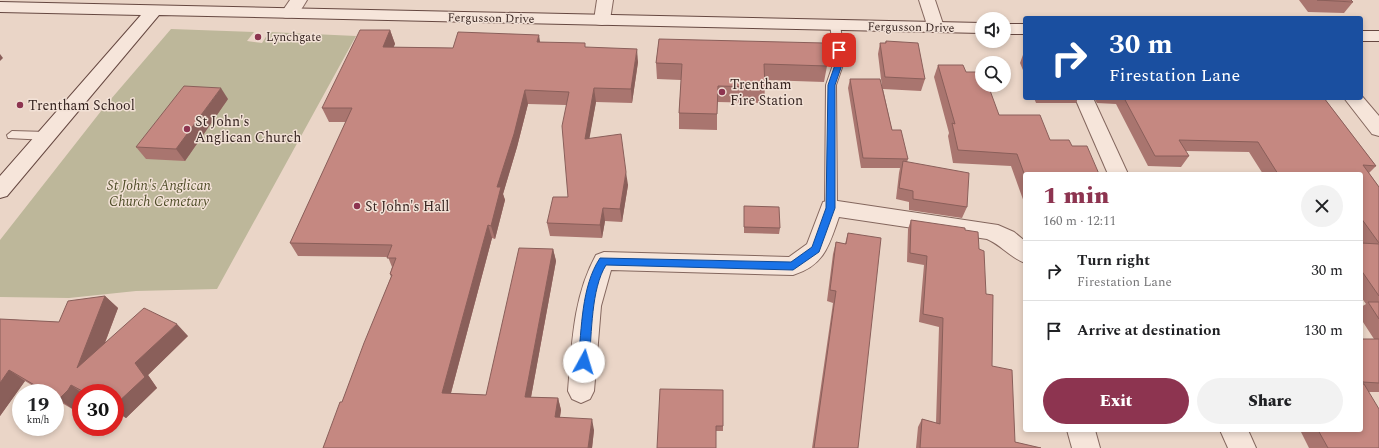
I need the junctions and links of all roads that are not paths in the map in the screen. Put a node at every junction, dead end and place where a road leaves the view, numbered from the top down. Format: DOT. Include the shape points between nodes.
graph roads {
  1 [pos="605,0"];
  2 [pos="927,0"];
  3 [pos="0,7"];
  4 [pos="294,7"];
  5 [pos="154,11"];
  6 [pos="602,20"];
  7 [pos="835,25"];
  8 [pos="935,28"];
  9 [pos="975,28"];
  10 [pos="1011,29"];
  11 [pos="1023,29"];
  12 [pos="1363,36"];
  13 [pos="1379,36"];
  14 [pos="1085,100"];
  15 [pos="1355,100"];
  16 [pos="1379,129"];
  17 [pos="12,135"];
  18 [pos="47,136"];
  19 [pos="1117,172"];
  20 [pos="0,190"];
  21 [pos="831,208"];
  22 [pos="1023,252"];
  23 [pos="580,391"];
  24 [pos="1082,432"];
  25 [pos="1235,432"];
  26 [pos="1086,448"];
  27 [pos="1242,448"];
  1 -- 6 [label="main road"];
  2 -- 8 [label="main road"];
  3 -- 5 [label="main road, Fergusson Drive"];
  4 -- 5 [label="main road, Fergusson Drive"];
  4 -- 6 [label="main road, Fergusson Drive"];
  5 -- 18 [label="main road"];
  6 -- 7 [label="main road, Fergusson Drive"];
  7 -- 8 [label="main road, Fergusson Drive"];
  7 -- 21 [label="lane" via="840,59 832,85"];
  8 -- 9 [label="main road, Fergusson Drive"];
  10 -- 11 [label="main road"];
  12 -- 13 [label="main road"];
  14 -- 19 [label="main road"];
  15 -- 16 [label="main road"];
  17 -- 18 [label="lane"];
  18 -- 20 [label="main road"];
  21 -- 22 [label="main road" via="990,231 1006,238"];
  21 -- 23 [label="main road" via="816,249 793,266 604,261 597,272 590,304"];
  24 -- 26 [label="main road"];
  25 -- 27 [label="main road"];
}
